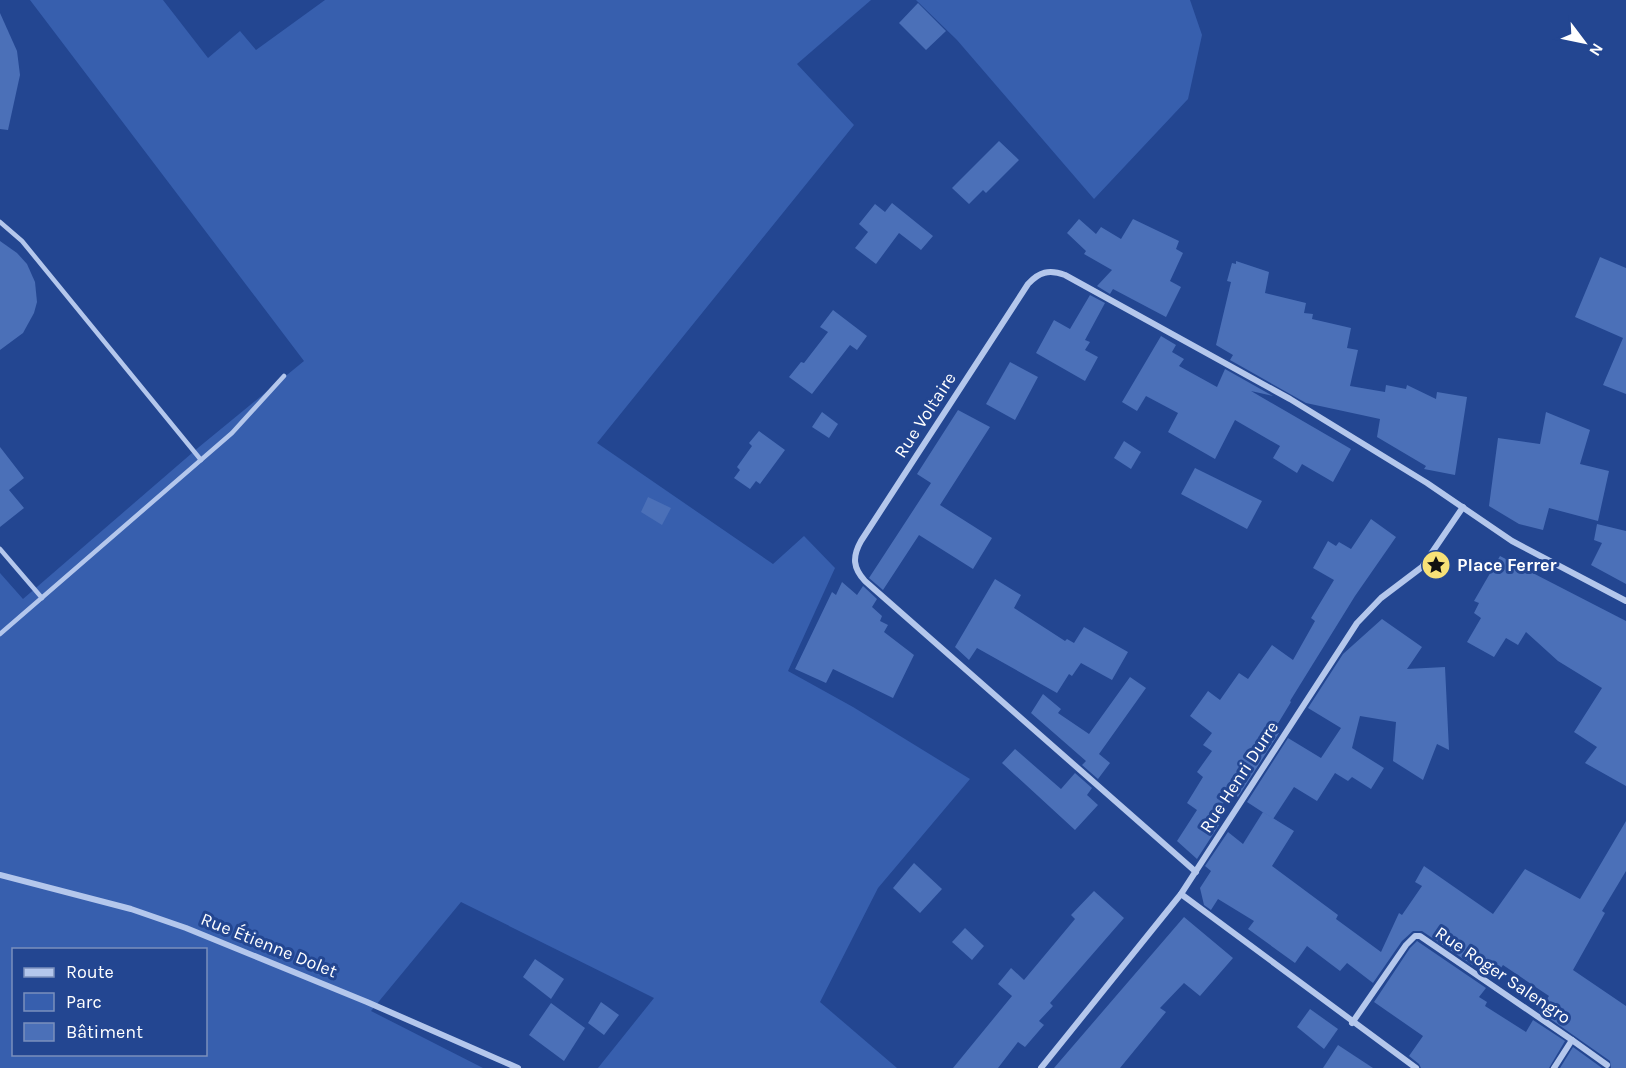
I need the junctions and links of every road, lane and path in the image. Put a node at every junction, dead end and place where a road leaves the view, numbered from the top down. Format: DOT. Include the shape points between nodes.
graph roads {
  1 [pos="0,222"];
  2 [pos="284,376"];
  3 [pos="201,460"];
  4 [pos="1463,507"];
  5 [pos="0,549"];
  6 [pos="42,598"];
  7 [pos="1626,601"];
  8 [pos="0,634"];
  9 [pos="1196,872"];
  10 [pos="0,875"];
  11 [pos="1181,894"];
  12 [pos="1352,1023"];
  13 [pos="1572,1040"];
  14 [pos="1607,1065"];
  15 [pos="518,1068"];
  16 [pos="1041,1068"];
  17 [pos="1416,1068"];
  18 [pos="1554,1068"];
  1 -- 3 [label="lane" via="22,241"];
  2 -- 3 [label="lane" via="247,418"];
  3 -- 6 [label="lane"];
  4 -- 7 [label="street, Rue Voltaire" via="1512,541"];
  4 -- 9 [label="street, Rue Henri Durre" via="1422,567 1371,608 1348,635"];
  4 -- 9 [label="street, Rue Voltaire" via="1290,399 1065,275 1040,273 1028,284 861,541 854,560 865,581"];
  5 -- 6 [label="lane"];
  6 -- 8 [label="lane"];
  9 -- 11 [label="street, Rue Henri Durre"];
  10 -- 15 [label="street, Rue Étienne Dolet" via="166,920"];
  11 -- 12 [label="street"];
  11 -- 16 [label="street, Rue Henri Durre"];
  12 -- 13 [label="street, Rue Roger Salengro" via="1406,945 1414,936 1420,936"];
  12 -- 17 [label="street"];
  13 -- 14 [label="street, Rue Roger Salengro"];
  13 -- 18 [label="street, Rue Roger Salengro"];
}
